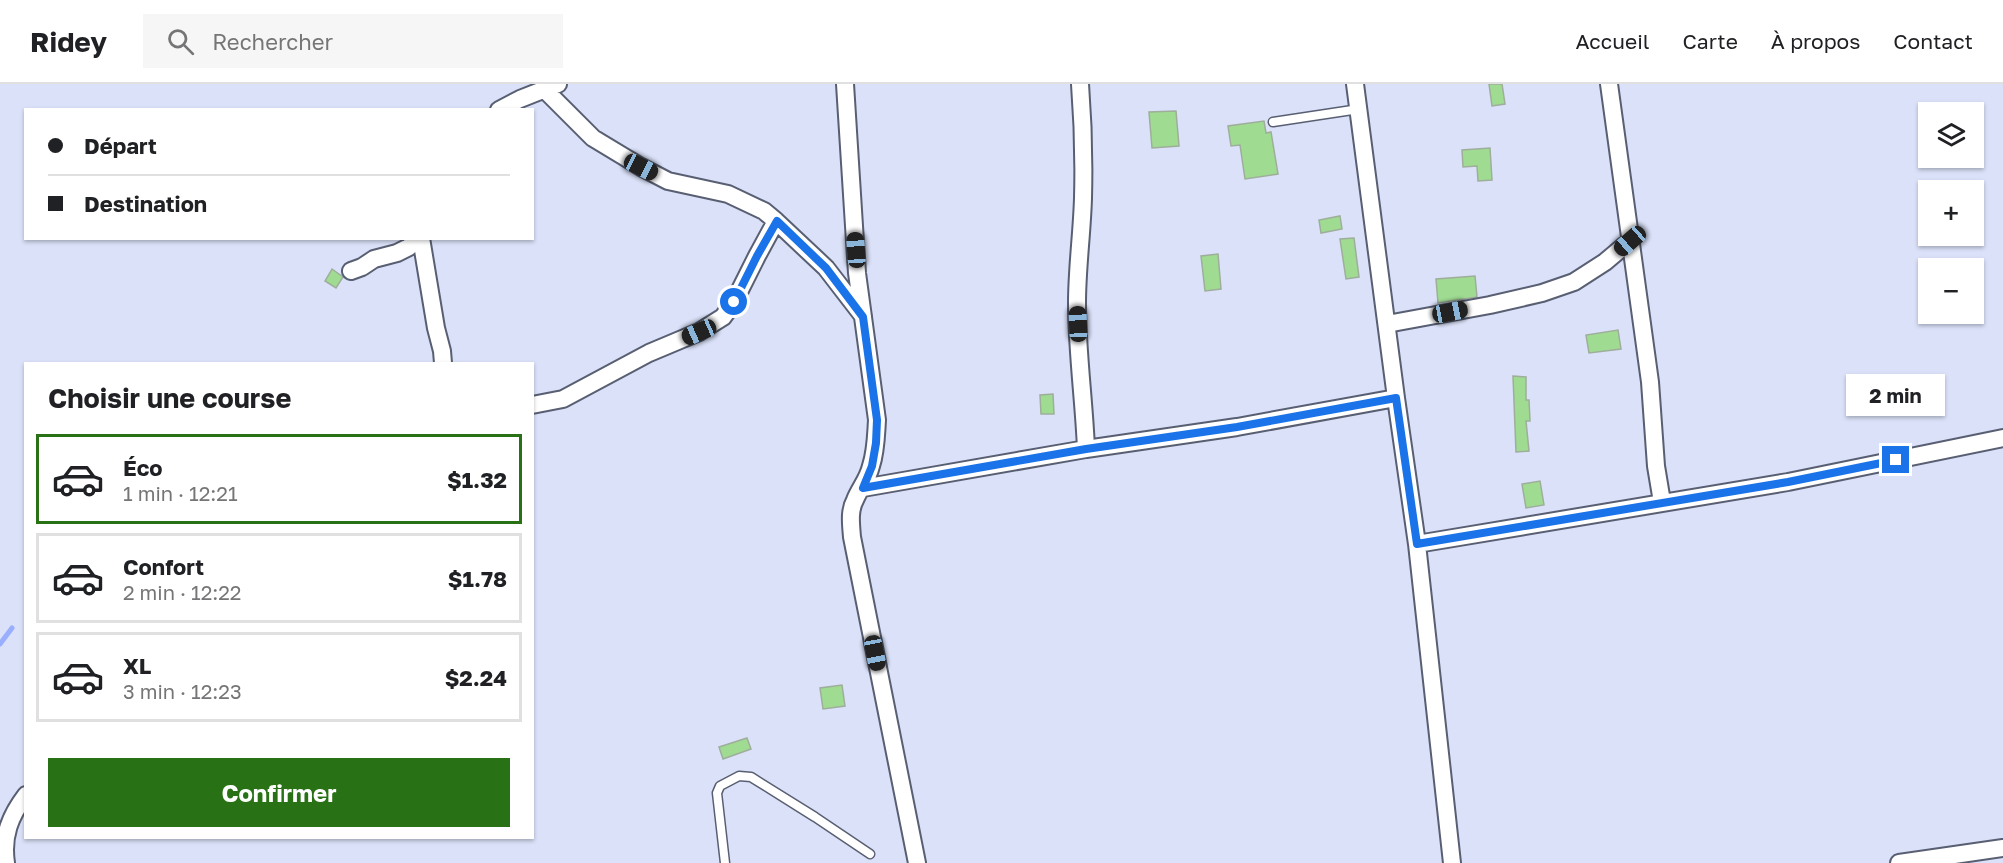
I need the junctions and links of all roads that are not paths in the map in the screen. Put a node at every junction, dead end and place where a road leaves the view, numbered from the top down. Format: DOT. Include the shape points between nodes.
graph roads {
  1 [pos="845,84"];
  2 [pos="1080,84"];
  3 [pos="1356,84"];
  4 [pos="1609,84"];
  5 [pos="551,87"];
  6 [pos="504,108"];
  7 [pos="1359,109"];
  8 [pos="1273,122"];
  9 [pos="777,221"];
  10 [pos="417,240"];
  11 [pos="419,240"];
  12 [pos="1630,241"];
  13 [pos="351,271"];
  14 [pos="863,317"];
  15 [pos="1387,324"];
  16 [pos="443,362"];
  17 [pos="1396,398"];
  18 [pos="534,405"];
  19 [pos="2003,438"];
  20 [pos="1086,449"];
  21 [pos="863,488"];
  22 [pos="1662,502"];
  23 [pos="1417,544"];
  24 [pos="24,797"];
  25 [pos="2003,848"];
  26 [pos="870,854"];
  27 [pos="6,863"];
  28 [pos="725,863"];
  29 [pos="917,863"];
  30 [pos="1452,863"];
  31 [pos="1899,863"];
  1 -- 14 [label="street"];
  2 -- 20 [label="street" via="1083,198 1077,303"];
  3 -- 7 [label="street"];
  4 -- 12 [label="street"];
  5 -- 6 [label="street"];
  5 -- 9 [label="street" via="593,138 641,167 669,181 728,194"];
  7 -- 8 [label="lane"];
  7 -- 15 [label="street"];
  9 -- 14 [label="street" via="826,268"];
  9 -- 18 [label="street" via="723,316 699,332 649,353 562,399"];
  10 -- 13 [label="street" via="398,254 374,259"];
  11 -- 16 [label="street"];
  12 -- 15 [label="street" via="1574,282 1542,293"];
  12 -- 22 [label="street"];
  14 -- 21 [label="street" via="877,420 872,466"];
  15 -- 17 [label="street"];
  17 -- 20 [label="street"];
  17 -- 23 [label="street"];
  19 -- 22 [label="street" via="1788,482"];
  20 -- 21 [label="street"];
  21 -- 29 [label="street" via="851,517 852,537"];
  22 -- 23 [label="street"];
  23 -- 30 [label="street"];
  24 -- 27 [label="street" via="7,826"];
  25 -- 31 [label="street"];
  26 -- 28 [label="lane" via="751,777 739,776 720,786 717,793"];
}
